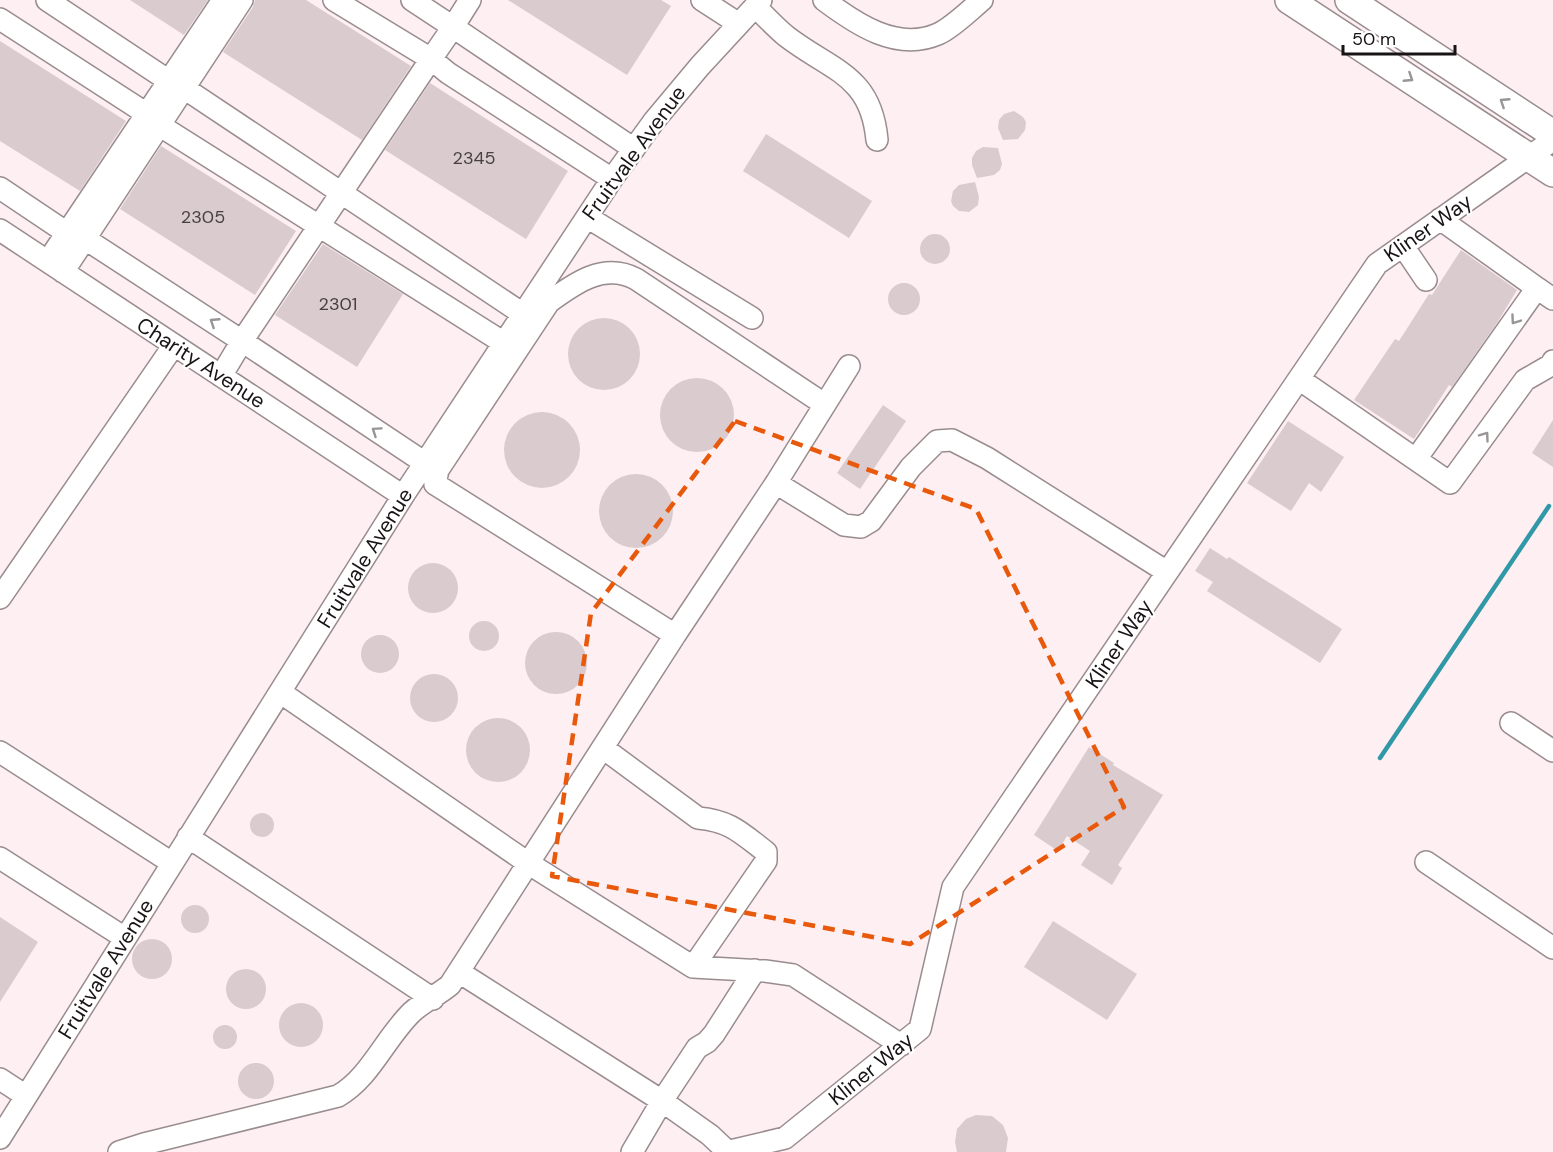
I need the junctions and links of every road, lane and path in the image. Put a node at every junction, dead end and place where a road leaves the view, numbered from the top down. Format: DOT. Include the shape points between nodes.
graph roads {
  1 [pos="47,0"];
  2 [pos="223,0"];
  3 [pos="242,0"];
  4 [pos="334,0"];
  5 [pos="412,0"];
  6 [pos="470,0"];
  7 [pos="702,0"];
  8 [pos="982,0"];
  9 [pos="1289,0"];
  10 [pos="1349,0"];
  11 [pos="832,2"];
  12 [pos="758,3"];
  13 [pos="0,19"];
  14 [pos="739,24"];
  15 [pos="453,27"];
  16 [pos="431,59"];
  17 [pos="177,85"];
  18 [pos="153,120"];
  19 [pos="1553,134"];
  20 [pos="877,140"];
  21 [pos="1553,140"];
  22 [pos="634,148"];
  23 [pos="1528,157"];
  24 [pos="1553,173"];
  25 [pos="612,178"];
  26 [pos="0,188"];
  27 [pos="342,192"];
  28 [pos="587,216"];
  29 [pos="1440,219"];
  30 [pos="319,227"];
  31 [pos="0,230"];
  32 [pos="76,236"];
  33 [pos="1403,246"];
  34 [pos="55,267"];
  35 [pos="1426,280"];
  36 [pos="1545,293"];
  37 [pos="523,314"];
  38 [pos="752,318"];
  39 [pos="243,341"];
  40 [pos="504,343"];
  41 [pos="174,345"];
  42 [pos="1553,361"];
  43 [pos="849,366"];
  44 [pos="221,376"];
  45 [pos="1299,379"];
  46 [pos="824,404"];
  47 [pos="1416,459"];
  48 [pos="425,463"];
  49 [pos="776,483"];
  50 [pos="403,496"];
  51 [pos="1167,572"];
  52 [pos="0,598"];
  53 [pos="675,635"];
  54 [pos="280,692"];
  55 [pos="1511,723"];
  56 [pos="603,748"];
  57 [pos="1553,751"];
  58 [pos="0,752"];
  59 [pos="188,837"];
  60 [pos="0,858"];
  61 [pos="528,862"];
  62 [pos="1426,862"];
  63 [pos="172,864"];
  64 [pos="125,938"];
  65 [pos="1553,948"];
  66 [pos="693,967"];
  67 [pos="755,970"];
  68 [pos="459,972"];
  69 [pos="433,999"];
  70 [pos="901,1045"];
  71 [pos="0,1079"];
  72 [pos="26,1096"];
  73 [pos="662,1101"];
  74 [pos="1,1135"];
  75 [pos="119,1152"];
  76 [pos="632,1152"];
  77 [pos="727,1152"];
  1 -- 17 [label="street"];
  2 -- 17 [label="street"];
  3 -- 17 [label="street"];
  4 -- 16 [label="street"];
  5 -- 15 [label="street"];
  6 -- 15 [label="street"];
  7 -- 14 [label="street"];
  8 -- 11 [label="street" via="939,34 913,40 888,37 855,22"];
  9 -- 23 [label="main road, one-way"];
  19 -- 10 [label="main road, one-way"];
  12 -- 14 [label="street, Fruitvale Avenue"];
  12 -- 20 [label="street" via="784,35 857,84 868,101"];
  13 -- 18 [label="street"];
  14 -- 22 [label="street, Fruitvale Avenue"];
  15 -- 16 [label="street"];
  15 -- 22 [label="street"];
  16 -- 25 [label="street"];
  16 -- 27 [label="street"];
  17 -- 18 [label="street"];
  17 -- 27 [label="street"];
  18 -- 30 [label="street"];
  18 -- 32 [label="street"];
  21 -- 23 [label="street, Kliner Way"];
  22 -- 25 [label="street, Fruitvale Avenue"];
  23 -- 24 [label="main road"];
  23 -- 29 [label="street, Kliner Way"];
  25 -- 28 [label="street, Fruitvale Avenue"];
  26 -- 32 [label="street"];
  27 -- 30 [label="street"];
  27 -- 37 [label="street"];
  28 -- 37 [label="street, Fruitvale Avenue"];
  28 -- 38 [label="street"];
  29 -- 33 [label="street, Kliner Way"];
  29 -- 36 [label="street"];
  30 -- 39 [label="street"];
  30 -- 40 [label="street"];
  31 -- 34 [label="street, Charity Avenue"];
  32 -- 34 [label="street"];
  39 -- 32 [label="street, one-way"];
  33 -- 35 [label="street"];
  33 -- 45 [label="street, Kliner Way" via="1377,264"];
  34 -- 41 [label="street, Charity Avenue"];
  36 -- 47 [label="street, one-way"];
  37 -- 40 [label="street, Fruitvale Avenue"];
  39 -- 44 [label="street"];
  48 -- 39 [label="street, one-way"];
  40 -- 48 [label="street, Fruitvale Avenue"];
  41 -- 44 [label="street, Charity Avenue"];
  41 -- 52 [label="street"];
  47 -- 42 [label="street, one-way" via="1450,483 1526,380"];
  43 -- 46 [label="street"];
  44 -- 50 [label="street, Charity Avenue"];
  45 -- 47 [label="street"];
  45 -- 51 [label="street, Kliner Way"];
  46 -- 49 [label="street"];
  46 -- 53 [label="street" via="636,279 613,272 592,276 549,302 438,470 435,484"];
  48 -- 50 [label="street, Fruitvale Avenue"];
  49 -- 51 [label="street" via="844,525 861,526 871,521 911,467 937,441 952,440"];
  49 -- 53 [label="street"];
  50 -- 54 [label="street, Fruitvale Avenue"];
  51 -- 70 [label="street, Kliner Way" via="953,887 920,1029"];
  53 -- 56 [label="street"];
  54 -- 59 [label="street, Fruitvale Avenue"];
  54 -- 61 [label="street"];
  55 -- 57 [label="street"];
  56 -- 61 [label="street"];
  56 -- 66 [label="street" via="698,818 730,824 766,852 766,861"];
  58 -- 63 [label="street"];
  59 -- 63 [label="street, Fruitvale Avenue"];
  59 -- 69 [label="street"];
  60 -- 64 [label="street"];
  61 -- 66 [label="street"];
  61 -- 68 [label="street"];
  62 -- 65 [label="street"];
  63 -- 64 [label="street, Fruitvale Avenue"];
  64 -- 72 [label="street, Fruitvale Avenue"];
  66 -- 67 [label="street"];
  67 -- 70 [label="street" via="793,975"];
  67 -- 73 [label="street" via="714,1034 697,1048"];
  68 -- 69 [label="street"];
  68 -- 73 [label="street"];
  69 -- 75 [label="street" via="413,1011 352,1088 338,1096"];
  70 -- 77 [label="street, Kliner Way" via="785,1138"];
  71 -- 72 [label="street"];
  72 -- 74 [label="street, Fruitvale Avenue"];
  73 -- 76 [label="street"];
  73 -- 77 [label="street"];
}
